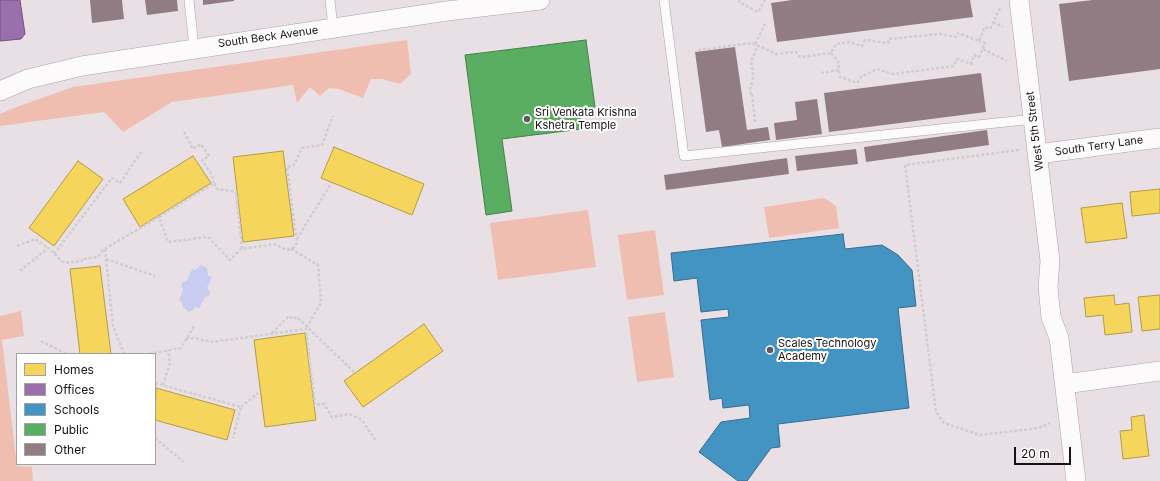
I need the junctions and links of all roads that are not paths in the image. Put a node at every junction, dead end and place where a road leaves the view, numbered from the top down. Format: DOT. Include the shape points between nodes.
graph roads {
  1 [pos="189,0"];
  2 [pos="330,0"];
  3 [pos="540,0"];
  4 [pos="664,0"];
  5 [pos="1019,0"];
  6 [pos="446,6"];
  7 [pos="333,28"];
  8 [pos="194,48"];
  9 [pos="0,91"];
  10 [pos="1034,119"];
  11 [pos="1160,138"];
  12 [pos="1030,152"];
  13 [pos="1160,371"];
  14 [pos="1064,384"];
  15 [pos="1076,481"];
  1 -- 8 [label="lane"];
  2 -- 7 [label="lane"];
  3 -- 6 [label="street, South Beck Avenue"];
  4 -- 10 [label="lane" via="684,156"];
  5 -- 10 [label="street, West 5th Street"];
  6 -- 7 [label="street, South Beck Avenue"];
  7 -- 8 [label="street, South Beck Avenue"];
  8 -- 9 [label="street, South Beck Avenue" via="82,66 28,79"];
  10 -- 12 [label="street, West 5th Street"];
  11 -- 12 [label="street, South Terry Lane"];
  12 -- 14 [label="street, West 5th Street" via="1050,261 1059,284 1062,317 1059,338"];
  13 -- 14 [label="street"];
  14 -- 15 [label="street, West 5th Street"];
}
